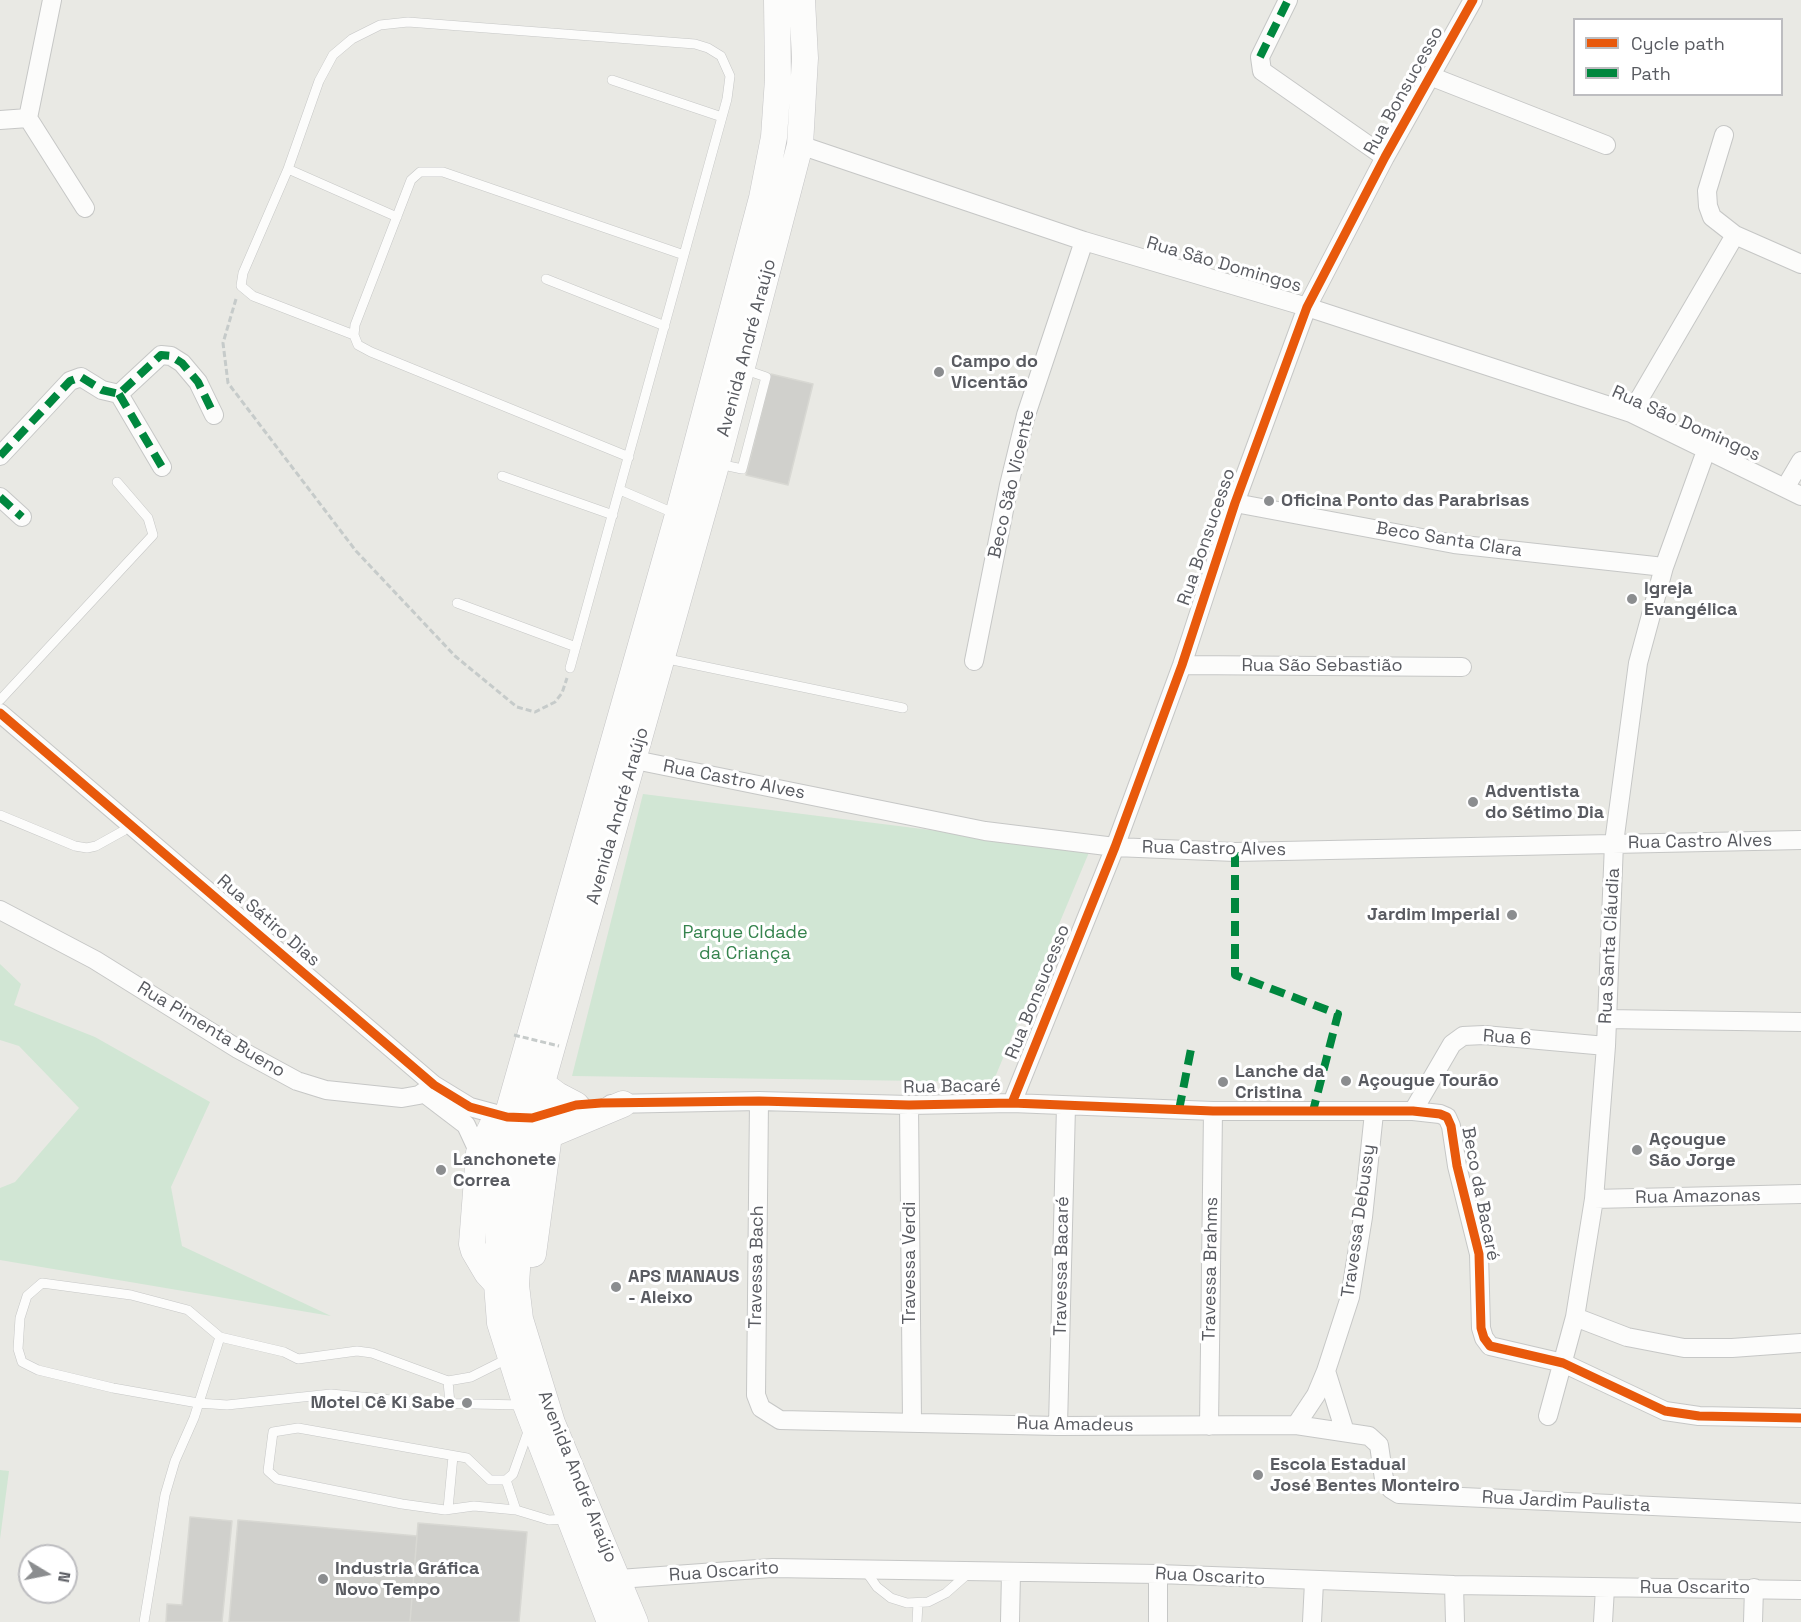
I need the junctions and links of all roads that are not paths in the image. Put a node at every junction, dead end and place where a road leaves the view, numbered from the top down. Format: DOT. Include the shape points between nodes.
graph roads {
  1 [pos="52,0"];
  2 [pos="777,0"];
  3 [pos="802,0"];
  4 [pos="1288,0"];
  5 [pos="1473,0"];
  6 [pos="1430,76"];
  7 [pos="612,80"];
  8 [pos="28,117"];
  9 [pos="722,117"];
  10 [pos="0,120"];
  11 [pos="1724,135"];
  12 [pos="800,145"];
  13 [pos="1606,145"];
  14 [pos="1386,157"];
  15 [pos="288,169"];
  16 [pos="85,208"];
  17 [pos="397,217"];
  18 [pos="1735,235"];
  19 [pos="1084,242"];
  20 [pos="684,255"];
  21 [pos="1801,264"];
  22 [pos="546,279"];
  23 [pos="1307,307"];
  24 [pos="665,326"];
  25 [pos="354,335"];
  26 [pos="119,394"];
  27 [pos="1631,413"];
  28 [pos="213,415"];
  29 [pos="1707,448"];
  30 [pos="0,456"];
  31 [pos="629,458"];
  32 [pos="1801,461"];
  33 [pos="162,466"];
  34 [pos="502,476"];
  35 [pos="117,482"];
  36 [pos="620,490"];
  37 [pos="1793,492"];
  38 [pos="0,497"];
  39 [pos="1235,503"];
  40 [pos="613,515"];
  41 [pos="678,515"];
  42 [pos="22,517"];
  43 [pos="1664,567"];
  44 [pos="457,603"];
  45 [pos="576,648"];
  46 [pos="663,658"];
  47 [pos="974,661"];
  48 [pos="1182,665"];
  49 [pos="1462,667"];
  50 [pos="570,668"];
  51 [pos="0,700"];
  52 [pos="903,708"];
  53 [pos="0,713"];
  54 [pos="635,760"];
  55 [pos="0,815"];
  56 [pos="128,823"];
  57 [pos="1801,840"];
  58 [pos="1614,843"];
  59 [pos="1115,847"];
  60 [pos="0,910"];
  61 [pos="1606,1019"];
  62 [pos="1801,1022"];
  63 [pos="1606,1046"];
  64 [pos="542,1083"];
  65 [pos="429,1089"];
  66 [pos="759,1101"];
  67 [pos="1011,1103"];
  68 [pos="623,1104"];
  69 [pos="576,1105"];
  70 [pos="909,1105"];
  71 [pos="1066,1106"];
  72 [pos="1213,1111"];
  73 [pos="1413,1111"];
  74 [pos="1374,1113"];
  75 [pos="529,1123"];
  76 [pos="479,1153"];
  77 [pos="1801,1194"];
  78 [pos="1594,1199"];
  79 [pos="506,1285"];
  80 [pos="1575,1317"];
  81 [pos="220,1337"];
  82 [pos="1801,1343"];
  83 [pos="510,1357"];
  84 [pos="1563,1363"];
  85 [pos="1326,1371"];
  86 [pos="448,1381"];
  87 [pos="198,1403"];
  88 [pos="450,1404"];
  89 [pos="529,1413"];
  90 [pos="1548,1416"];
  91 [pos="1801,1418"];
  92 [pos="780,1420"];
  93 [pos="912,1421"];
  94 [pos="1296,1425"];
  95 [pos="1058,1426"];
  96 [pos="1209,1426"];
  97 [pos="1345,1432"];
  98 [pos="1369,1436"];
  99 [pos="453,1455"];
  100 [pos="507,1480"];
  101 [pos="448,1509"];
  102 [pos="516,1510"];
  103 [pos="1801,1513"];
  104 [pos="570,1519"];
  105 [pos="865,1570"];
  106 [pos="971,1571"];
  107 [pos="1011,1572"];
  108 [pos="1158,1574"];
  109 [pos="619,1579"];
  110 [pos="1314,1582"];
  111 [pos="1455,1585"];
  112 [pos="1605,1588"];
  113 [pos="1754,1588"];
  114 [pos="1801,1590"];
  115 [pos="918,1603"];
  116 [pos="144,1622"];
  117 [pos="610,1622"];
  118 [pos="635,1622"];
  119 [pos="917,1622"];
  120 [pos="1010,1622"];
  121 [pos="1158,1622"];
  122 [pos="1312,1622"];
  123 [pos="1455,1622"];
  124 [pos="1603,1622"];
  125 [pos="1753,1622"];
  1 -- 8 [label="street"];
  2 -- 41 [label="main road, Avenida André Araújo" via="774,137 762,198"];
  3 -- 12 [label="main road, Avenida André Araújo" via="805,58"];
  4 -- 14 [label="street" via="1260,57 1262,71"];
  5 -- 6 [label="street, Rua Bonsucesso"];
  6 -- 13 [label="street"];
  6 -- 14 [label="street, Rua Bonsucesso"];
  7 -- 9 [label="lane"];
  8 -- 10 [label="street"];
  8 -- 16 [label="street"];
  9 -- 15 [label="lane" via="729,76 721,56 695,44 408,22 380,25 352,39 333,55 319,81"];
  9 -- 20 [label="lane"];
  11 -- 18 [label="street" via="1707,191 1708,206 1712,217"];
  12 -- 19 [label="street, Rua São Domingos"];
  12 -- 46 [label="main road, Avenida André Araújo"];
  14 -- 23 [label="street, Rua Bonsucesso"];
  15 -- 17 [label="lane"];
  15 -- 25 [label="lane" via="241,286 253,296"];
  17 -- 20 [label="lane" via="411,180 420,172 431,170"];
  17 -- 25 [label="lane"];
  18 -- 21 [label="street"];
  18 -- 27 [label="street"];
  19 -- 23 [label="street, Rua São Domingos"];
  19 -- 47 [label="street, Beco São Vicente" via="1026,415"];
  20 -- 24 [label="lane"];
  22 -- 24 [label="lane"];
  23 -- 27 [label="street, Rua São Domingos"];
  23 -- 39 [label="street, Rua Bonsucesso"];
  24 -- 31 [label="lane"];
  25 -- 31 [label="lane" via="358,345 371,352"];
  26 -- 28 [label="street" via="161,355 171,356 198,382"];
  26 -- 30 [label="street" via="102,390 81,377 70,381"];
  26 -- 33 [label="street"];
  27 -- 29 [label="street, Rua São Domingos"];
  29 -- 37 [label="street, Rua São Domingos"];
  29 -- 43 [label="street, Rua Santa Cláudia"];
  31 -- 36 [label="lane"];
  32 -- 37 [label="street"];
  34 -- 40 [label="lane"];
  35 -- 51 [label="lane" via="148,518 153,535"];
  36 -- 40 [label="lane"];
  36 -- 41 [label="lane"];
  38 -- 42 [label="street"];
  39 -- 43 [label="street, Beco Santa Clara" via="1454,544"];
  39 -- 48 [label="street, Rua Bonsucesso"];
  40 -- 45 [label="lane"];
  41 -- 75 [label="main road, Avenida André Araújo"];
  43 -- 58 [label="street, Rua Santa Cláudia" via="1638,663"];
  44 -- 45 [label="lane"];
  45 -- 50 [label="lane"];
  46 -- 52 [label="lane"];
  46 -- 54 [label="main road, Avenida André Araújo"];
  48 -- 49 [label="street, Rua São Sebastião"];
  48 -- 59 [label="street, Rua Bonsucesso"];
  53 -- 56 [label="street, Rua Sátiro Dias"];
  54 -- 59 [label="street, Rua Castro Alves" via="985,831"];
  54 -- 64 [label="main road, Avenida André Araújo"];
  55 -- 56 [label="lane" via="87,848 123,831"];
  56 -- 65 [label="street, Rua Sátiro Dias"];
  57 -- 58 [label="street, Rua Castro Alves"];
  58 -- 59 [label="street, Rua Castro Alves" via="1235,852"];
  58 -- 61 [label="street, Rua Santa Cláudia"];
  59 -- 67 [label="street, Rua Bonsucesso"];
  60 -- 65 [label="street, Rua Pimenta Bueno" via="95,960 238,1050 297,1081 367,1096 411,1097"];
  61 -- 62 [label="street"];
  61 -- 63 [label="street, Rua Santa Cláudia"];
  63 -- 73 [label="street, Rua 6" via="1463,1036 1452,1044"];
  63 -- 78 [label="street, Rua Santa Cláudia"];
  64 -- 69 [label="main road"];
  64 -- 75 [label="main road, Avenida André Araújo"];
  65 -- 75 [label="street, Rua Sátiro Dias" via="470,1107"];
  65 -- 76 [label="street, Rua Sátiro Dias" via="466,1125"];
  66 -- 68 [label="street, Rua Bacaré"];
  66 -- 70 [label="street, Rua Bacaré"];
  66 -- 92 [label="street, Travessa Bach" via="756,1395 761,1408"];
  67 -- 70 [label="street, Rua Bacaré"];
  67 -- 71 [label="street, Rua Bacaré"];
  68 -- 69 [label="street, Rua Bacaré"];
  68 -- 75 [label="main road"];
  69 -- 75 [label="street, Rua Bacaré"];
  70 -- 93 [label="street, Travessa Verdi"];
  71 -- 72 [label="street, Rua Bacaré"];
  71 -- 95 [label="street, Travessa Bacaré"];
  72 -- 74 [label="street, Rua Bacaré"];
  72 -- 96 [label="street, Travessa Brahms"];
  73 -- 74 [label="street, Beco da Bacaré"];
  73 -- 84 [label="street, Beco da Bacaré" via="1440,1114 1451,1126 1479,1254 1484,1338 1490,1346"];
  74 -- 85 [label="street, Travessa Debussy" via="1350,1297"];
  75 -- 76 [label="main road" via="492,1126"];
  75 -- 79 [label="main road, Avenida André Araújo" via="521,1206"];
  76 -- 79 [label="main road" via="472,1244 478,1259"];
  77 -- 78 [label="street, Rua Amazonas"];
  78 -- 80 [label="street, Rua Santa Cláudia"];
  79 -- 83 [label="main road, Avenida André Araújo" via="500,1323"];
  79 -- 109 [label="main road, Avenida André Araújo" via="552,1423"];
  80 -- 82 [label="street" via="1627,1337 1684,1348"];
  80 -- 84 [label="street, Rua Santa Cláudia"];
  81 -- 86 [label="lane" via="298,1359 357,1351 372,1353"];
  81 -- 87 [label="lane"];
  81 -- 87 [label="lane" via="188,1310 130,1295 42,1283 27,1296 20,1318 18,1349 22,1362 38,1370 113,1388"];
  83 -- 86 [label="lane" via="471,1377"];
  83 -- 89 [label="main road, Avenida André Araújo"];
  84 -- 90 [label="street, Rua Santa Cláudia"];
  84 -- 91 [label="street, Beco da Bacaré" via="1665,1411 1699,1416"];
  85 -- 94 [label="street, Travessa Debussy"];
  85 -- 97 [label="street"];
  86 -- 88 [label="lane"];
  87 -- 88 [label="lane" via="237,1404 313,1394"];
  87 -- 116 [label="lane" via="165,1495"];
  88 -- 89 [label="lane"];
  89 -- 100 [label="lane" via="513,1474"];
  89 -- 104 [label="main road, Avenida André Araújo"];
  92 -- 93 [label="street, Rua Amadeus"];
  93 -- 95 [label="street, Rua Amadeus"];
  94 -- 96 [label="street, Rua Amadeus"];
  94 -- 97 [label="street, Rua Amadeus"];
  95 -- 96 [label="street, Rua Amadeus"];
  97 -- 98 [label="street, Rua Amadeus"];
  98 -- 103 [label="street, Rua Jardim Paulista" via="1379,1444 1384,1479 1399,1494"];
  99 -- 100 [label="lane" via="467,1458 490,1480"];
  99 -- 101 [label="lane"];
  99 -- 101 [label="lane" via="298,1428 273,1432 269,1444 268,1471 277,1479 402,1504"];
  100 -- 102 [label="lane"];
  101 -- 102 [label="lane" via="474,1506"];
  102 -- 104 [label="lane" via="549,1520"];
  104 -- 117 [label="main road, Avenida André Araújo"];
  105 -- 106 [label="street, Rua Oscarito"];
  105 -- 109 [label="street, Rua Oscarito" via="772,1568"];
  105 -- 115 [label="lane" via="891,1598"];
  106 -- 107 [label="street, Rua Oscarito"];
  106 -- 115 [label="lane" via="946,1593"];
  107 -- 108 [label="street, Rua Oscarito"];
  107 -- 120 [label="street"];
  108 -- 110 [label="street, Rua Oscarito"];
  108 -- 121 [label="street"];
  109 -- 118 [label="main road, Avenida André Araújo"];
  110 -- 111 [label="street, Rua Oscarito"];
  110 -- 122 [label="street"];
  111 -- 112 [label="street, Rua Oscarito"];
  111 -- 123 [label="street"];
  112 -- 113 [label="street, Rua Oscarito"];
  112 -- 124 [label="street"];
  113 -- 114 [label="street, Rua Oscarito"];
  113 -- 125 [label="street"];
  115 -- 119 [label="lane"];
}
